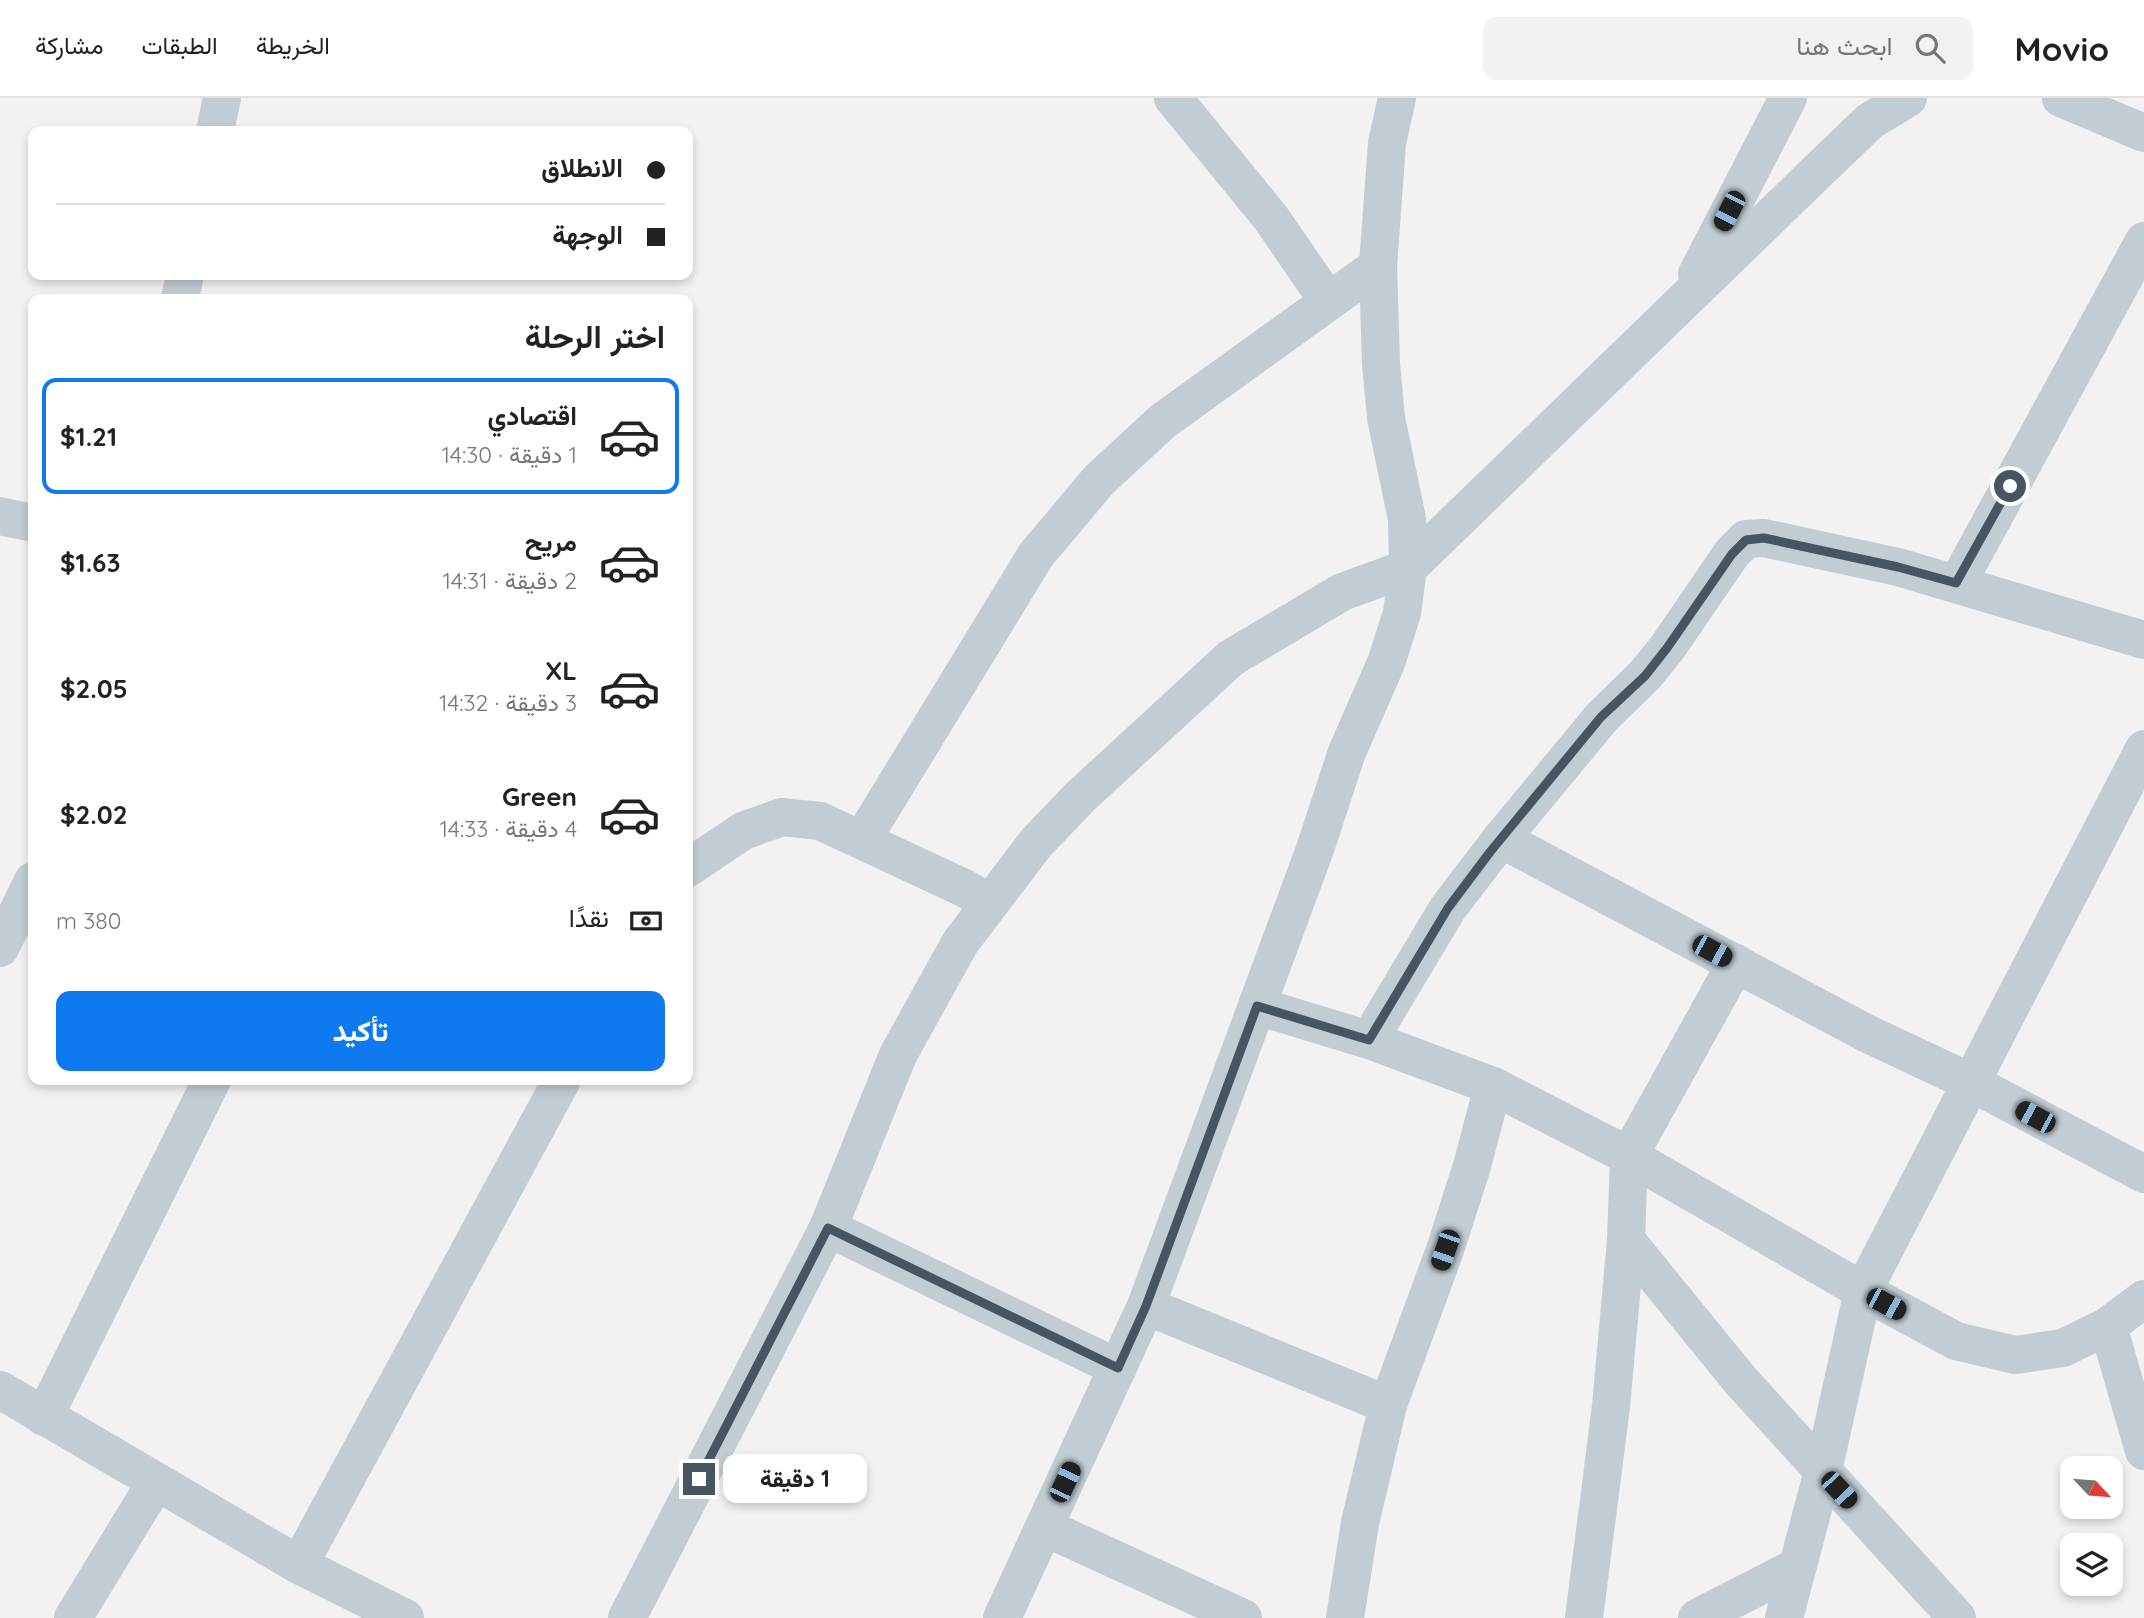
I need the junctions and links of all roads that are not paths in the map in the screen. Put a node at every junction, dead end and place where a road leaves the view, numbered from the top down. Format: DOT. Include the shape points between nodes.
graph roads {
  1 [pos="222,98"];
  2 [pos="1173,98"];
  3 [pos="1397,98"];
  4 [pos="1788,98"];
  5 [pos="1908,98"];
  6 [pos="2060,98"];
  7 [pos="216,126"];
  8 [pos="2144,133"];
  9 [pos="2144,241"];
  10 [pos="1378,266"];
  11 [pos="1328,301"];
  12 [pos="1683,302"];
  13 [pos="0,516"];
  14 [pos="28,522"];
  15 [pos="1408,568"];
  16 [pos="1956,583"];
  17 [pos="2144,640"];
  18 [pos="2144,749"];
  19 [pos="1501,839"];
  20 [pos="862,841"];
  21 [pos="693,865"];
  22 [pos="28,891"];
  23 [pos="990,903"];
  24 [pos="0,948"];
  25 [pos="1736,963"];
  26 [pos="1257,1006"];
  27 [pos="1369,1040"];
  28 [pos="1970,1082"];
  29 [pos="559,1085"];
  30 [pos="1493,1086"];
  31 [pos="200,1087"];
  32 [pos="1629,1156"];
  33 [pos="2144,1174"];
  34 [pos="828,1228"];
  35 [pos="1626,1240"];
  36 [pos="1863,1292"];
  37 [pos="2144,1299"];
  38 [pos="1146,1306"];
  39 [pos="2108,1326"];
  40 [pos="1118,1368"];
  41 [pos="0,1390"];
  42 [pos="1388,1405"];
  43 [pos="44,1417"];
  44 [pos="2144,1451"];
  45 [pos="1822,1471"];
  46 [pos="156,1482"];
  47 [pos="1044,1527"];
  48 [pos="299,1565"];
  49 [pos="1797,1567"];
  50 [pos="73,1618"];
  51 [pos="405,1618"];
  52 [pos="627,1618"];
  53 [pos="1002,1618"];
  54 [pos="1243,1618"];
  55 [pos="1345,1618"];
  56 [pos="1584,1618"];
  57 [pos="1697,1618"];
  58 [pos="1784,1618"];
  59 [pos="1957,1618"];
  1 -- 7 [label="street"];
  2 -- 11 [label="street" via="1270,218"];
  3 -- 10 [label="street" via="1387,143"];
  4 -- 12 [label="street"];
  5 -- 12 [label="street" via="1870,121"];
  6 -- 8 [label="street"];
  9 -- 16 [label="street"];
  10 -- 11 [label="street"];
  10 -- 15 [label="street" via="1386,418 1407,519"];
  11 -- 20 [label="street" via="1163,421 1098,480 1036,555"];
  12 -- 15 [label="street"];
  13 -- 14 [label="street"];
  15 -- 23 [label="street" via="1342,592 1231,658 1080,797 1036,843"];
  15 -- 26 [label="street" via="1402,613 1385,663 1347,752"];
  16 -- 17 [label="street"];
  16 -- 19 [label="street" via="1764,538 1746,540 1645,676 1601,717"];
  18 -- 28 [label="street"];
  19 -- 25 [label="street"];
  19 -- 27 [label="street" via="1448,908"];
  20 -- 21 [label="street" via="820,821 782,817 743,831"];
  20 -- 23 [label="street"];
  22 -- 24 [label="street"];
  23 -- 34 [label="street" via="960,943 898,1055"];
  25 -- 28 [label="street"];
  25 -- 32 [label="street"];
  26 -- 27 [label="street"];
  26 -- 38 [label="street"];
  27 -- 30 [label="street"];
  28 -- 33 [label="street"];
  28 -- 36 [label="street"];
  29 -- 48 [label="street"];
  30 -- 32 [label="street"];
  30 -- 42 [label="street" via="1445,1250"];
  31 -- 43 [label="street"];
  32 -- 35 [label="street"];
  32 -- 36 [label="street"];
  34 -- 40 [label="street"];
  34 -- 52 [label="street"];
  35 -- 45 [label="street" via="1741,1381"];
  35 -- 56 [label="street"];
  36 -- 39 [label="street" via="1956,1341 2015,1355 2063,1348"];
  36 -- 45 [label="street"];
  37 -- 39 [label="street"];
  38 -- 40 [label="street"];
  38 -- 42 [label="street"];
  39 -- 44 [label="street"];
  40 -- 47 [label="street"];
  41 -- 43 [label="street"];
  42 -- 55 [label="street" via="1360,1523"];
  43 -- 46 [label="street"];
  45 -- 49 [label="street"];
  45 -- 59 [label="street"];
  46 -- 48 [label="street"];
  46 -- 50 [label="street"];
  47 -- 53 [label="street"];
  47 -- 54 [label="street"];
  48 -- 51 [label="street"];
  49 -- 57 [label="street"];
  49 -- 58 [label="street"];
}
